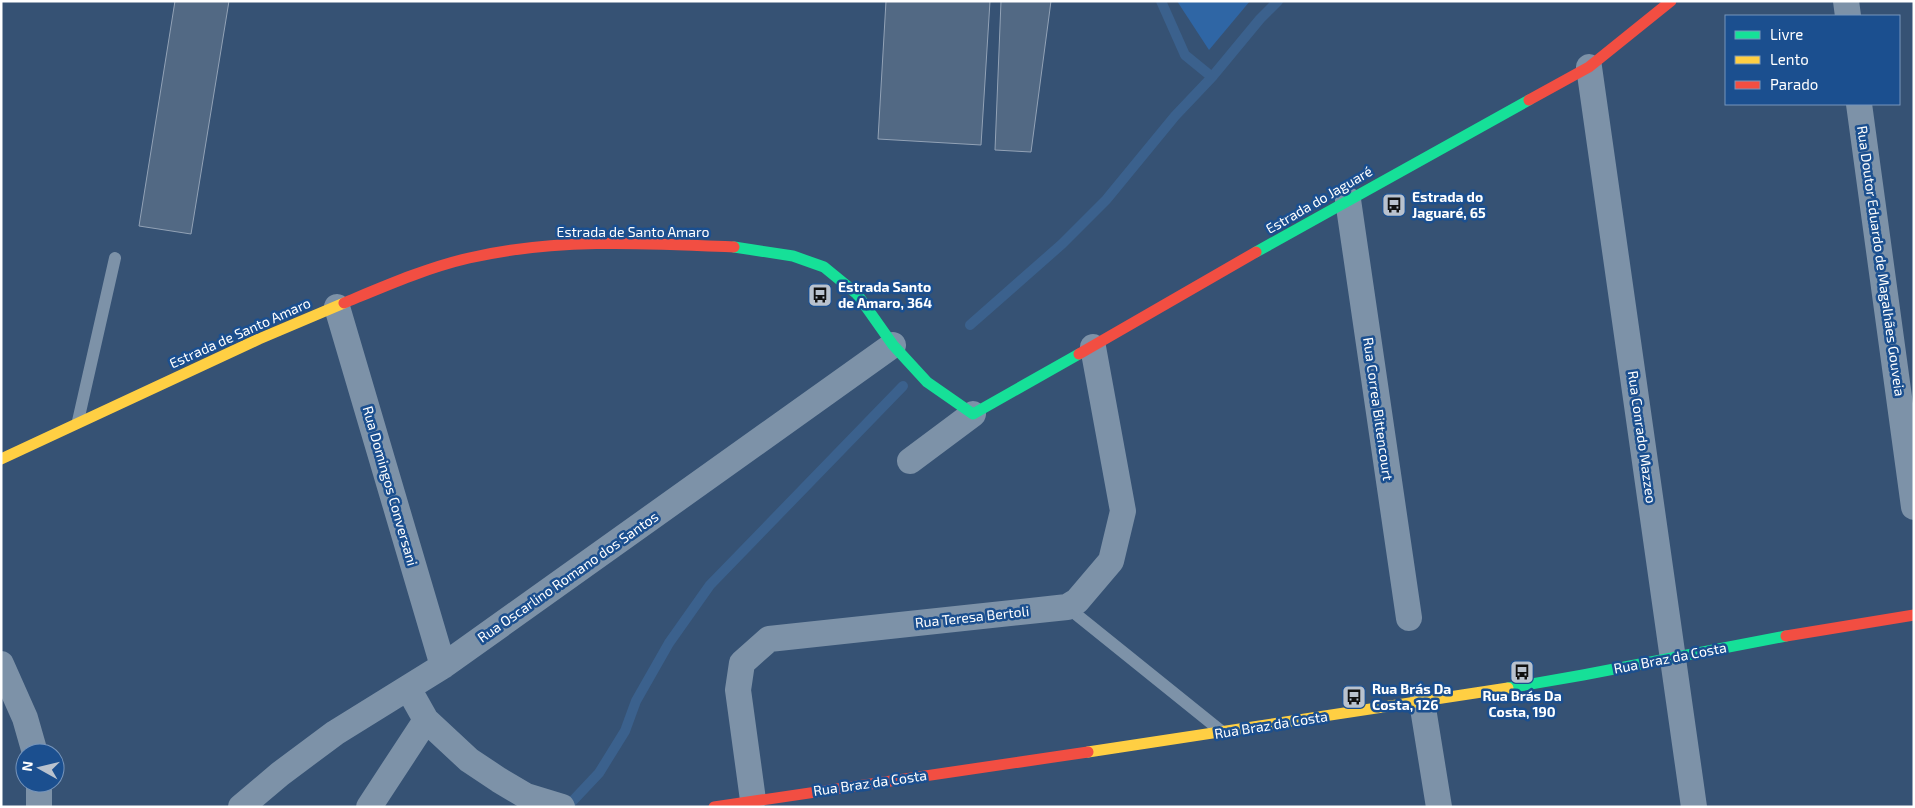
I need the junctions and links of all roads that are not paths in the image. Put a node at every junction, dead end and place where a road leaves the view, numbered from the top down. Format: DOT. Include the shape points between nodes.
graph roads {
  1 [pos="1671,1"];
  2 [pos="1846,1"];
  3 [pos="1848,15"];
  4 [pos="1589,67"];
  5 [pos="1859,105"];
  6 [pos="1348,200"];
  7 [pos="115,258"];
  8 [pos="336,307"];
  9 [pos="893,345"];
  10 [pos="1092,347"];
  11 [pos="973,414"];
  12 [pos="78,423"];
  13 [pos="1,459"];
  14 [pos="910,461"];
  15 [pos="1914,507"];
  16 [pos="1066,607"];
  17 [pos="1914,615"];
  18 [pos="1409,618"];
  19 [pos="1674,657"];
  20 [pos="1,664"];
  21 [pos="443,666"];
  22 [pos="408,688"];
  23 [pos="1422,702"];
  24 [pos="426,720"];
  25 [pos="1223,733"];
  26 [pos="32,743"];
  27 [pos="39,793"];
  28 [pos="753,800"];
  29 [pos="554,804"];
  30 [pos="39,807"];
  31 [pos="241,807"];
  32 [pos="370,807"];
  33 [pos="714,807"];
  34 [pos="1439,807"];
  35 [pos="1694,807"];
  1 -- 4 [label="street, Estrada do Jaguaré"];
  2 -- 3 [label="street"];
  4 -- 6 [label="street, Estrada do Jaguaré"];
  4 -- 19 [label="street, Rua Conrado Mazzeo"];
  5 -- 15 [label="street, Rua Doutor Eduardo de Magalhães Gouveia"];
  6 -- 10 [label="street, Estrada do Jaguaré"];
  6 -- 18 [label="street, Rua Correa Bittencourt"];
  7 -- 12 [label="lane"];
  8 -- 9 [label="street, Estrada de Santo Amaro" via="423,271 510,250 581,244 734,247 793,256 824,267 857,294"];
  8 -- 12 [label="street, Estrada de Santo Amaro"];
  8 -- 21 [label="street, Rua Domingos Conversani"];
  9 -- 11 [label="street, Estrada de Santo Amaro" via="927,382"];
  9 -- 21 [label="street, Rua Oscarlino Romano dos Santos"];
  10 -- 11 [label="street, Estrada do Jaguaré"];
  10 -- 16 [label="street" via="1123,511 1111,561 1077,601"];
  11 -- 14 [label="street"];
  12 -- 13 [label="street, Estrada de Santo Amaro"];
  16 -- 25 [label="lane"];
  16 -- 28 [label="street, Rua Teresa Bertoli" via="770,639 742,663 738,690"];
  17 -- 19 [label="street, Rua Braz da Costa"];
  19 -- 23 [label="street, Rua Braz da Costa"];
  19 -- 35 [label="street, Rua Conrado Mazzeo"];
  20 -- 26 [label="street" via="25,718"];
  21 -- 22 [label="street, Rua Oscarlino Romano dos Santos"];
  22 -- 24 [label="street"];
  22 -- 31 [label="street, Rua Oscarlino Romano dos Santos" via="335,733"];
  23 -- 25 [label="street, Rua Braz da Costa"];
  23 -- 34 [label="street"];
  24 -- 29 [label="street" via="469,760 499,780 526,796"];
  24 -- 32 [label="street"];
  25 -- 28 [label="street, Rua Braz da Costa"];
  27 -- 30 [label="street"];
  28 -- 33 [label="street, Rua Braz da Costa"];
}
